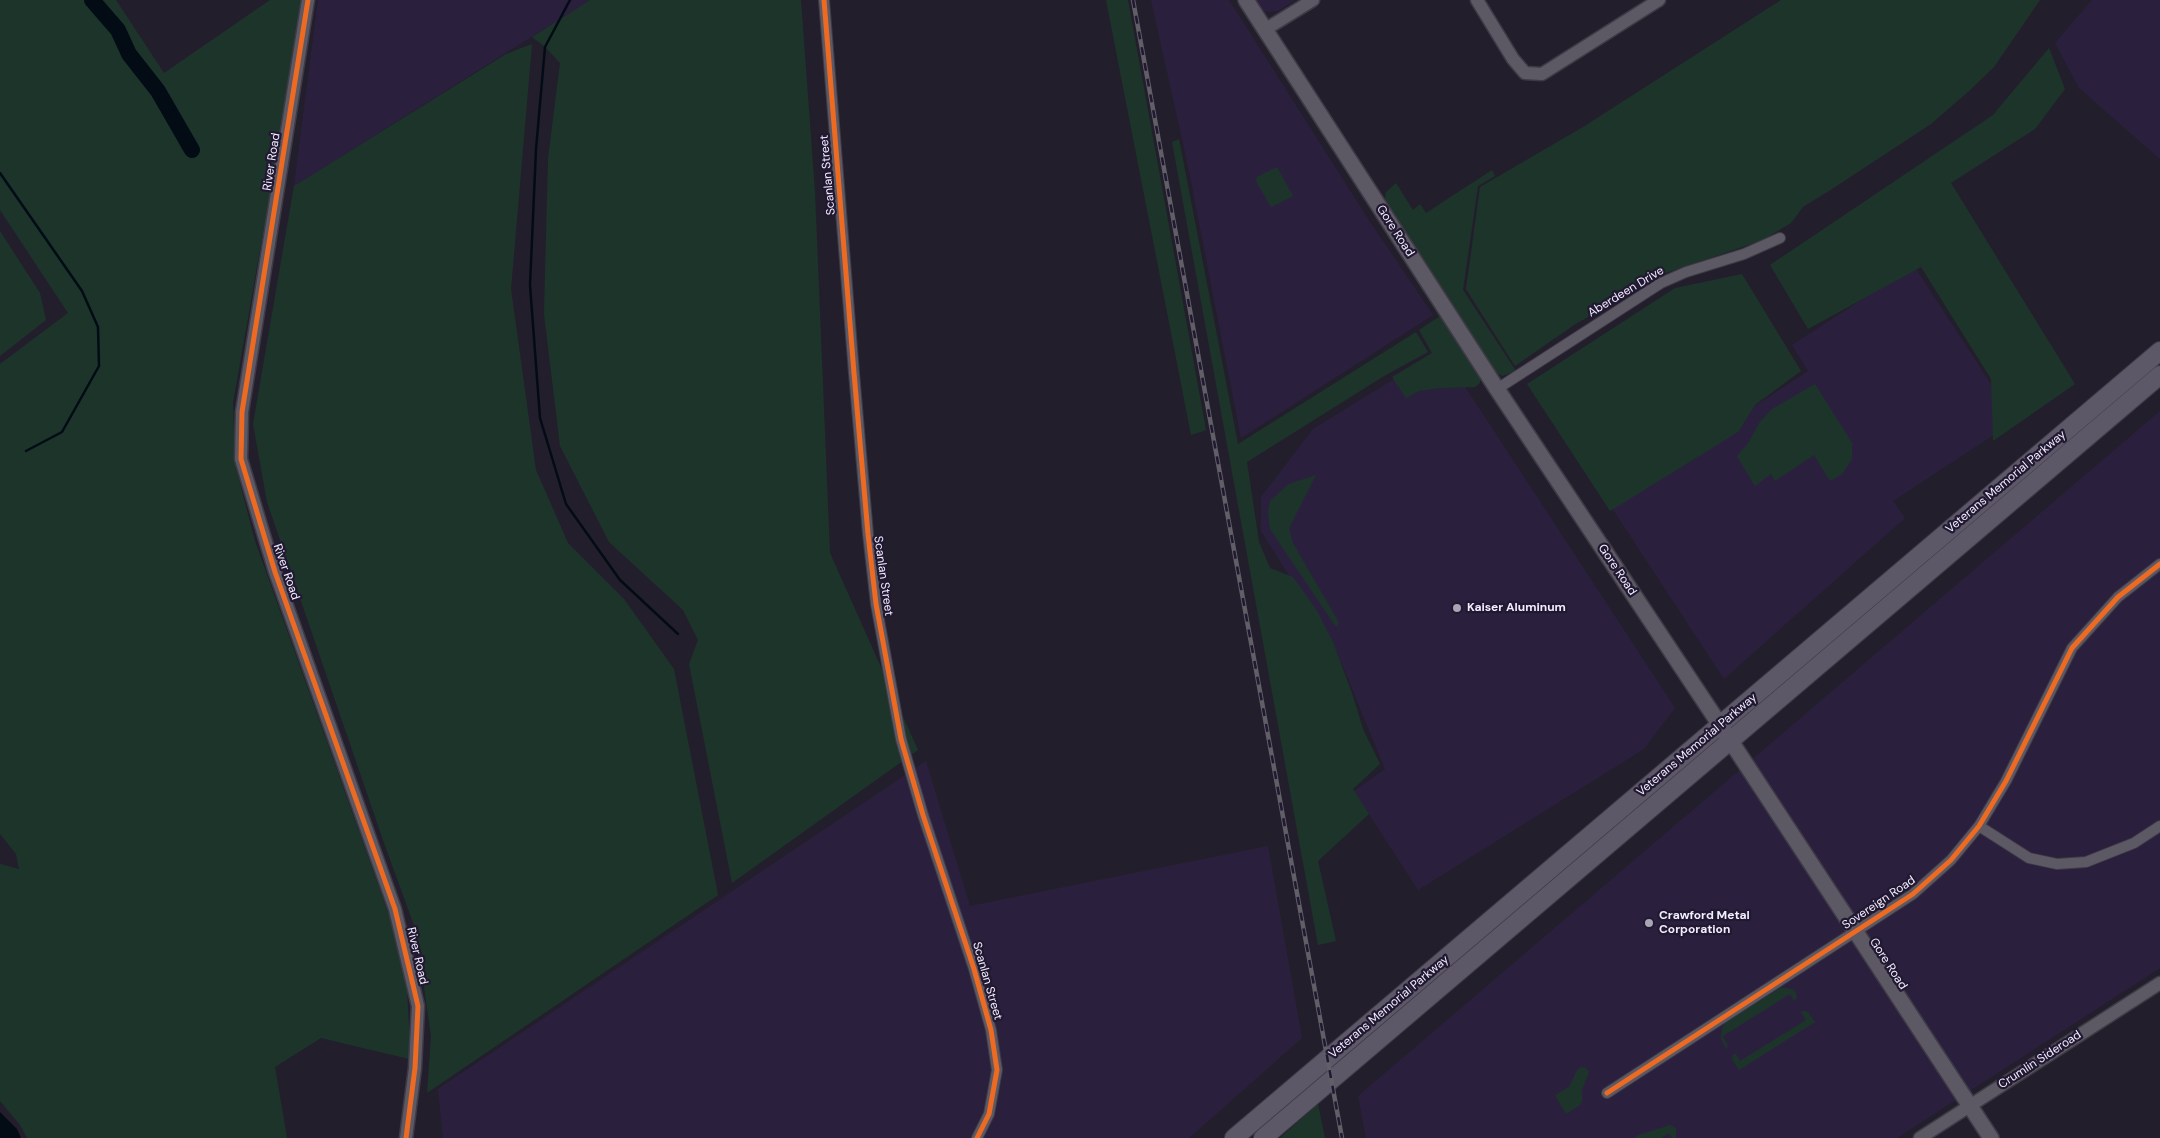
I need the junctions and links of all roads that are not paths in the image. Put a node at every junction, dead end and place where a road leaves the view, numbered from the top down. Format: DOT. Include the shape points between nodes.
graph roads {
  1 [pos="308,0"];
  2 [pos="824,0"];
  3 [pos="1246,0"];
  4 [pos="1313,0"];
  5 [pos="1477,0"];
  6 [pos="1659,0"];
  7 [pos="1266,29"];
  8 [pos="1780,238"];
  9 [pos="2160,351"];
  10 [pos="2160,375"];
  11 [pos="1497,389"];
  12 [pos="2160,564"];
  13 [pos="1725,732"];
  14 [pos="1979,826"];
  15 [pos="2160,826"];
  16 [pos="1855,932"];
  17 [pos="2160,984"];
  18 [pos="1607,1093"];
  19 [pos="1969,1106"];
  20 [pos="406,1138"];
  21 [pos="977,1138"];
  22 [pos="1234,1138"];
  23 [pos="1263,1138"];
  24 [pos="1920,1138"];
  25 [pos="1991,1138"];
  1 -- 20 [label="street, River Road" via="242,412 241,459 275,572 396,909 418,1006 415,1068"];
  2 -- 21 [label="street, Scanlan Street" via="855,391 876,604 901,739 991,1030 997,1070 989,1114"];
  3 -- 7 [label="main road, Gore Road"];
  4 -- 7 [label="street"];
  5 -- 6 [label="street" via="1525,73 1542,74"];
  7 -- 11 [label="main road, Gore Road"];
  8 -- 11 [label="street, Aberdeen Drive" via="1661,283"];
  9 -- 13 [label="highway, Veterans Memorial Parkway"];
  10 -- 13 [label="highway, Veterans Memorial Parkway"];
  11 -- 13 [label="main road, Gore Road"];
  12 -- 14 [label="street, Sovereign Road" via="2118,597 2072,648 2006,782"];
  13 -- 16 [label="main road, Gore Road"];
  13 -- 22 [label="highway, Veterans Memorial Parkway"];
  13 -- 23 [label="highway, Veterans Memorial Parkway"];
  14 -- 15 [label="street" via="2029,858 2056,864 2086,862 2134,843"];
  14 -- 16 [label="street, Sovereign Road" via="1952,860 1913,894"];
  16 -- 18 [label="street, Sovereign Road"];
  16 -- 19 [label="main road, Gore Road"];
  17 -- 19 [label="street, Crumlin Sideroad"];
  19 -- 24 [label="street, Crumlin Sideroad"];
  19 -- 25 [label="main road, Gore Road"];
}
